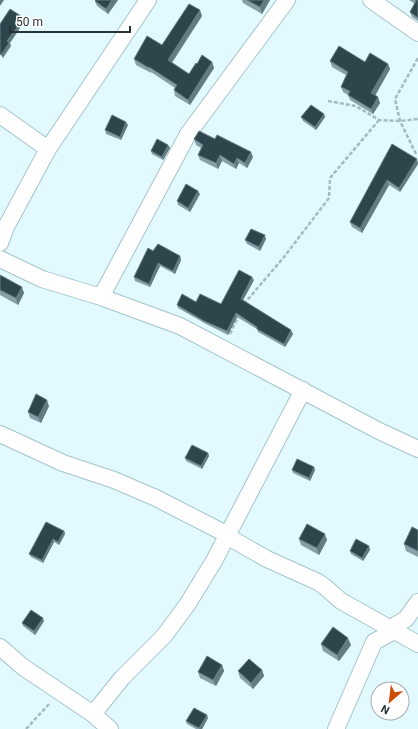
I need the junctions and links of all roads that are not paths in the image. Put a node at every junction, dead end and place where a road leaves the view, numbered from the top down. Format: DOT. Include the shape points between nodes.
graph roads {
  1 [pos="148,0"];
  2 [pos="287,0"];
  3 [pos="371,0"];
  4 [pos="418,33"];
  5 [pos="0,115"];
  6 [pos="48,148"];
  7 [pos="0,243"];
  8 [pos="0,259"];
  9 [pos="101,296"];
  10 [pos="303,390"];
  11 [pos="0,434"];
  12 [pos="418,449"];
  13 [pos="228,535"];
  14 [pos="418,602"];
  15 [pos="394,631"];
  16 [pos="418,644"];
  17 [pos="0,647"];
  18 [pos="102,724"];
  19 [pos="336,729"];
  1 -- 6 [label="street"];
  2 -- 9 [label="street" via="188,134"];
  3 -- 4 [label="street"];
  5 -- 6 [label="street"];
  6 -- 7 [label="street"];
  8 -- 9 [label="street" via="42,279"];
  9 -- 10 [label="street" via="180,326"];
  10 -- 12 [label="street"];
  10 -- 13 [label="street"];
  11 -- 13 [label="street" via="63,463 114,480 156,498"];
  13 -- 15 [label="street" via="246,548 318,582 341,601"];
  13 -- 18 [label="street" via="214,562 164,636 122,678"];
  14 -- 15 [label="street" via="406,619 394,626"];
  15 -- 16 [label="street"];
  15 -- 19 [label="street" via="374,642"];
  17 -- 18 [label="street" via="23,667"];
}
